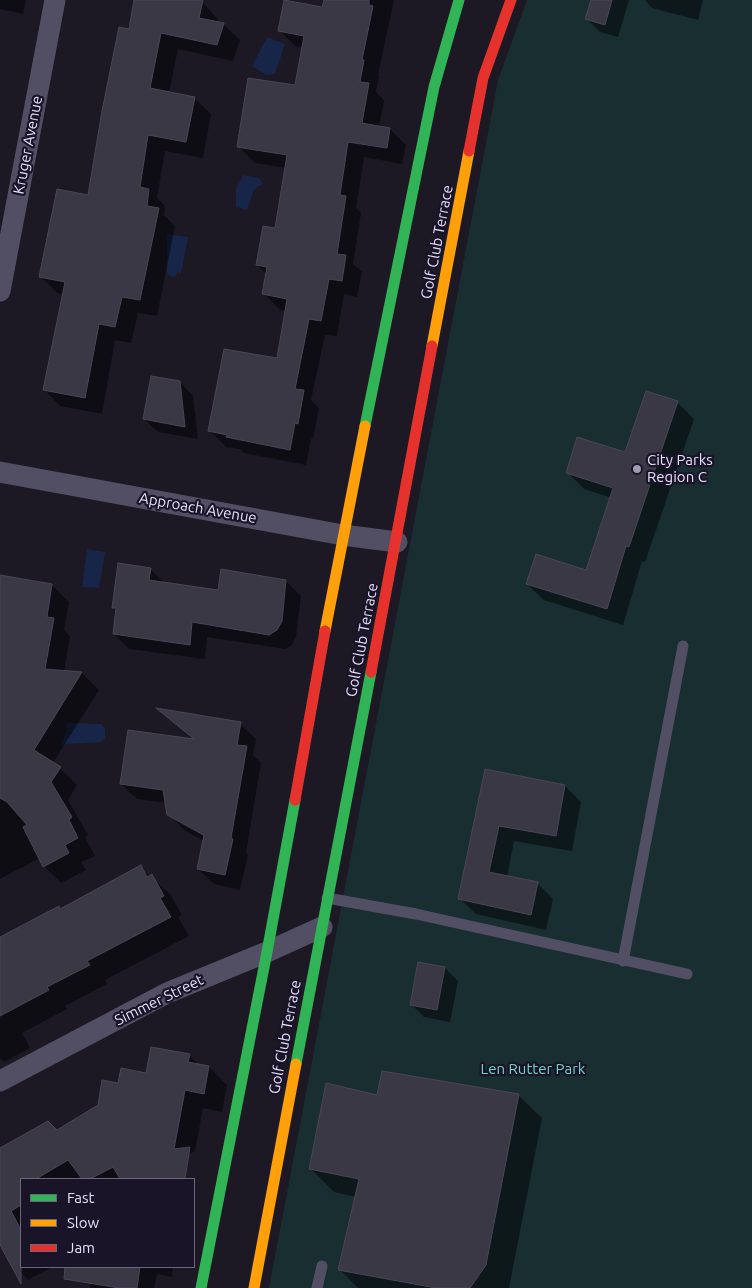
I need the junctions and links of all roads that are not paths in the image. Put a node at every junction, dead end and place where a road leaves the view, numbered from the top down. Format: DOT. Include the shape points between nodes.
graph roads {
  1 [pos="55,0"];
  2 [pos="459,0"];
  3 [pos="511,0"];
  4 [pos="0,291"];
  5 [pos="0,472"];
  6 [pos="343,535"];
  7 [pos="396,542"];
  8 [pos="682,646"];
  9 [pos="327,898"];
  10 [pos="322,927"];
  11 [pos="267,952"];
  12 [pos="623,961"];
  13 [pos="687,974"];
  14 [pos="0,1082"];
  15 [pos="322,1266"];
  16 [pos="201,1288"];
  17 [pos="254,1288"];
  18 [pos="317,1288"];
  1 -- 4 [label="street, Kruger Avenue"];
  2 -- 6 [label="street" via="434,87"];
  3 -- 7 [label="street, Golf Club Terrace" via="484,78"];
  5 -- 6 [label="street, Approach Avenue"];
  6 -- 7 [label="street, Approach Avenue"];
  6 -- 11 [label="street"];
  7 -- 9 [label="street, Golf Club Terrace"];
  8 -- 12 [label="lane"];
  9 -- 10 [label="street, Golf Club Terrace"];
  9 -- 12 [label="lane" via="416,914"];
  10 -- 11 [label="street, Simmer Street"];
  10 -- 17 [label="street, Golf Club Terrace"];
  11 -- 14 [label="street, Simmer Street" via="167,993"];
  11 -- 16 [label="street"];
  12 -- 13 [label="lane"];
  15 -- 18 [label="lane"];
}
